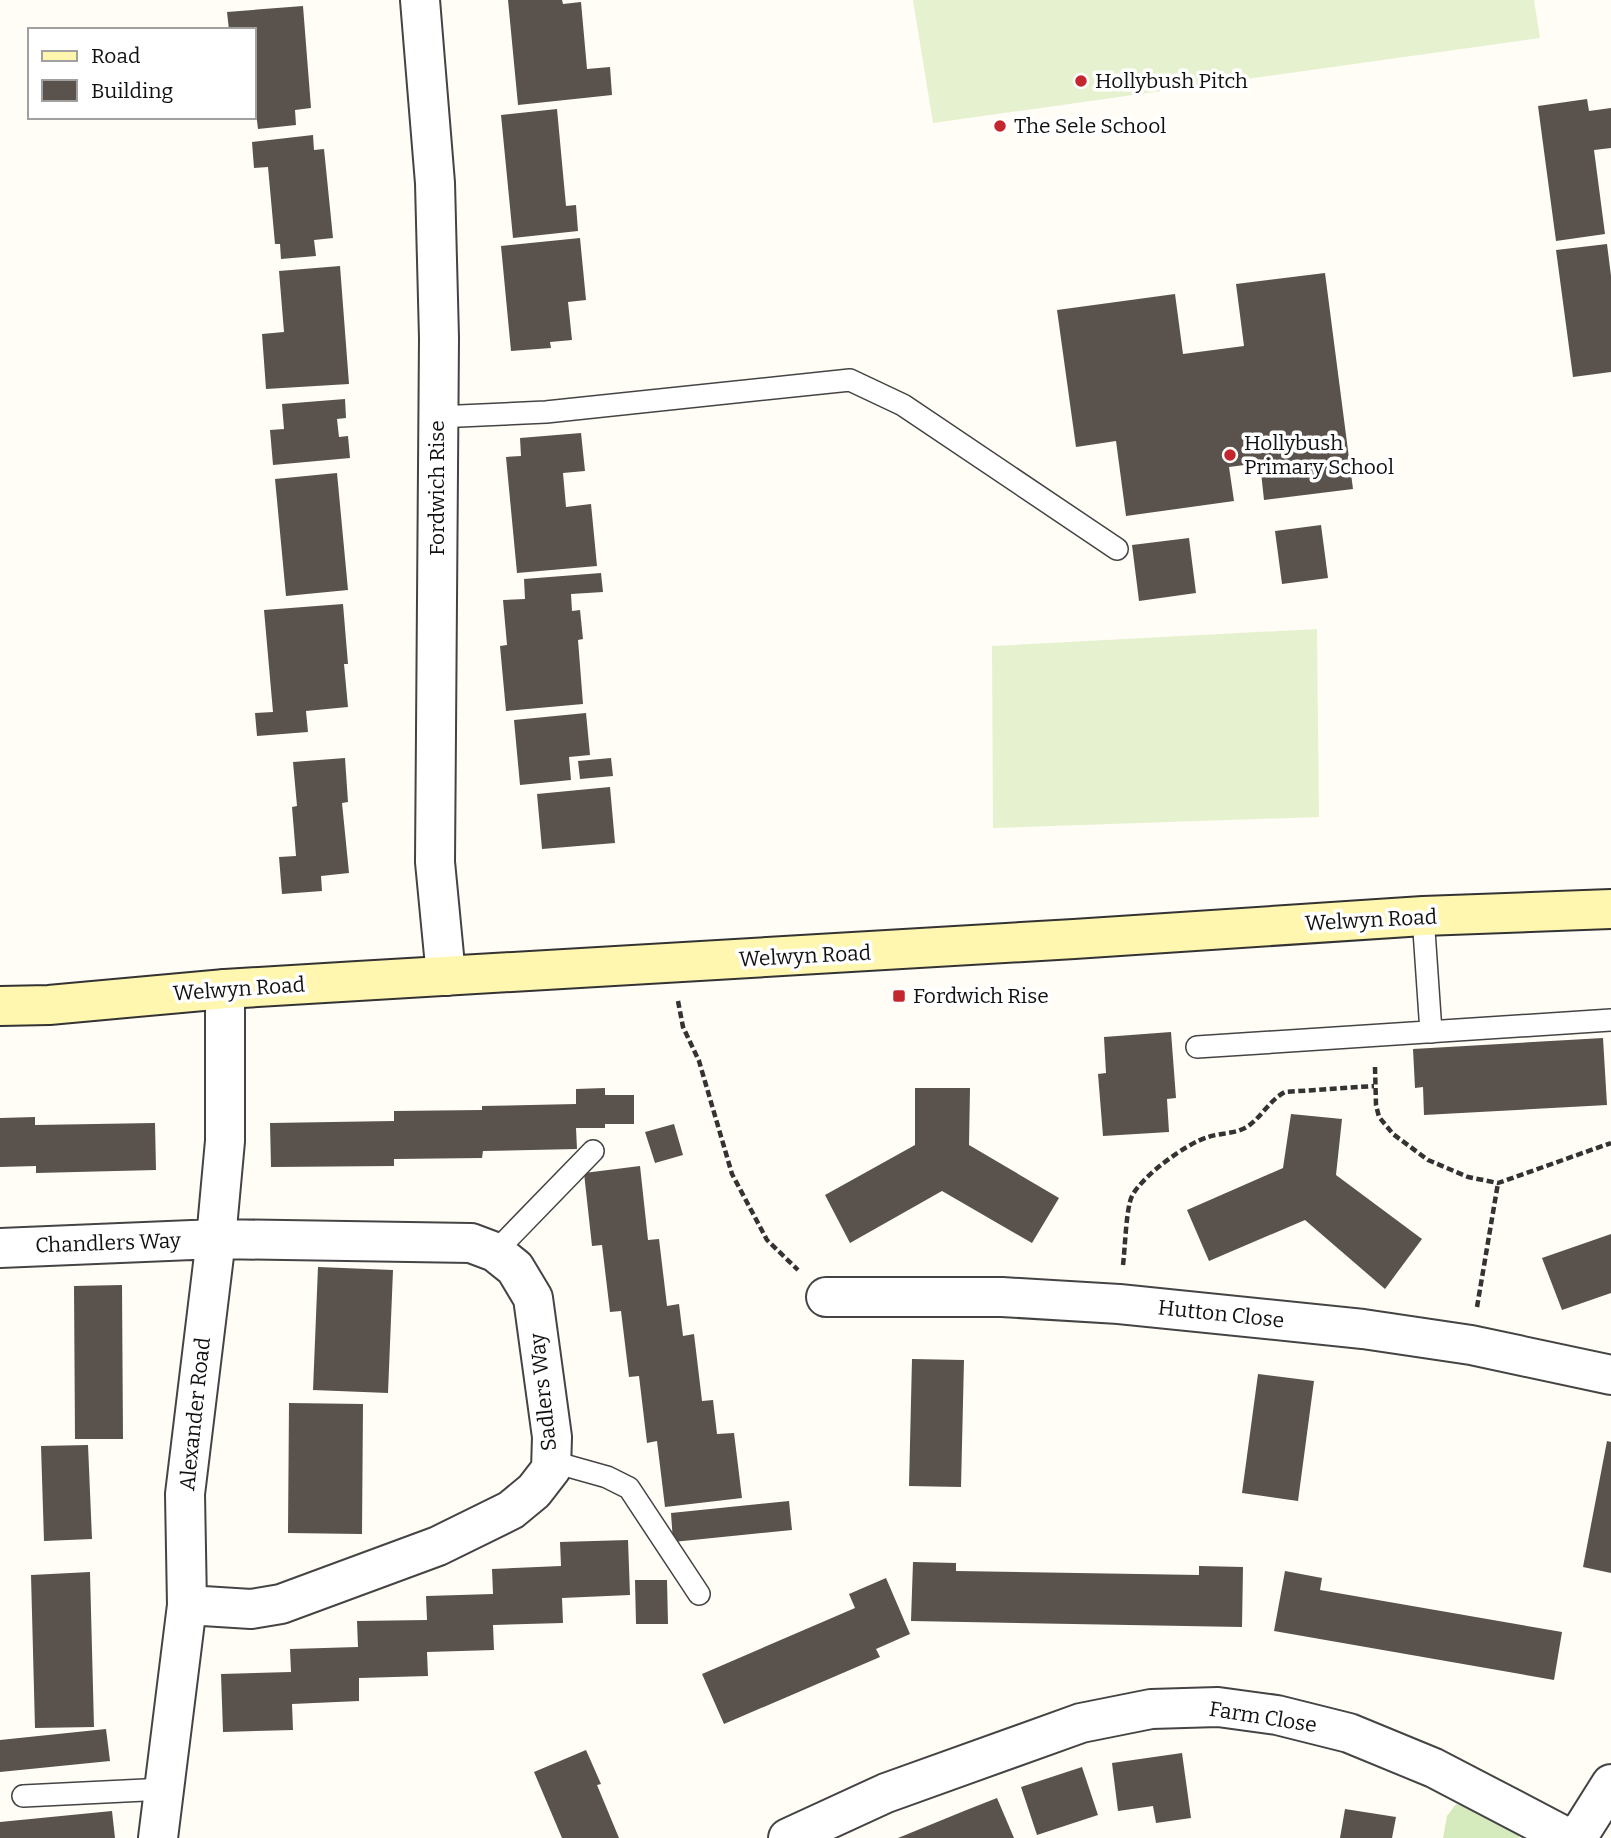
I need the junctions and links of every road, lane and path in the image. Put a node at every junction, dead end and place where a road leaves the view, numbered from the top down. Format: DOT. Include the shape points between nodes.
graph roads {
  1 [pos="420,0"];
  2 [pos="438,418"];
  3 [pos="1117,549"];
  4 [pos="1611,909"];
  5 [pos="1423,916"];
  6 [pos="671,963"];
  7 [pos="446,976"];
  8 [pos="225,989"];
  9 [pos="0,1006"];
  10 [pos="1611,1020"];
  11 [pos="1431,1032"];
  12 [pos="1377,1034"];
  13 [pos="1197,1047"];
  14 [pos="1374,1086"];
  15 [pos="1611,1143"];
  16 [pos="593,1151"];
  17 [pos="1498,1183"];
  18 [pos="216,1239"];
  19 [pos="0,1248"];
  20 [pos="495,1252"];
  21 [pos="826,1297"];
  22 [pos="1119,1304"];
  23 [pos="1471,1345"];
  24 [pos="1611,1375"];
  25 [pos="551,1461"];
  26 [pos="699,1594"];
  27 [pos="187,1605"];
  28 [pos="1611,1784"];
  29 [pos="165,1788"];
  30 [pos="23,1796"];
  31 [pos="158,1838"];
  32 [pos="788,1838"];
  33 [pos="1568,1838"];
  34 [pos="1577,1838"];
  1 -- 2 [label="street, Fordwich Rise" via="435,183"];
  2 -- 3 [label="lane" via="545,412 850,380 903,405"];
  2 -- 7 [label="street, Fordwich Rise" via="435,862"];
  4 -- 5 [label="main road, Welwyn Road"];
  5 -- 6 [label="main road, Welwyn Road"];
  5 -- 11 [label="lane"];
  6 -- 7 [label="main road, Welwyn Road"];
  6 -- 21 [label="path" via="683,1027 699,1060 732,1174 767,1240"];
  7 -- 8 [label="main road, Welwyn Road"];
  8 -- 9 [label="main road, Welwyn Road"];
  8 -- 18 [label="street, Alexander Road" via="225,1141"];
  10 -- 11 [label="lane"];
  11 -- 12 [label="lane"];
  12 -- 13 [label="lane"];
  12 -- 14 [label="path"];
  14 -- 17 [label="path" via="1380,1117 1393,1134 1428,1160 1468,1177"];
  14 -- 22 [label="path" via="1285,1092 1245,1127 1207,1137 1154,1172 1131,1197"];
  15 -- 17 [label="path"];
  16 -- 20 [label="lane"];
  17 -- 23 [label="path"];
  18 -- 19 [label="street, Chandlers Way"];
  18 -- 20 [label="street, Sadlers Way" via="471,1242"];
  18 -- 27 [label="street, Alexander Road" via="186,1494"];
  20 -- 25 [label="street, Sadlers Way" via="515,1268 533,1298 552,1437"];
  21 -- 22 [label="street, Hutton Close" via="1002,1297"];
  22 -- 23 [label="street, Hutton Close"];
  23 -- 24 [label="street, Hutton Close"];
  25 -- 26 [label="lane" via="629,1488"];
  25 -- 27 [label="street, Sadlers Way" via="551,1469 534,1492 511,1510 438,1546 264,1608"];
  27 -- 29 [label="street, Alexander Road"];
  28 -- 34 [label="street"];
  29 -- 30 [label="lane"];
  29 -- 31 [label="street, Alexander Road"];
  32 -- 33 [label="street, Farm Close" via="886,1793 1081,1723 1151,1709 1218,1707 1277,1715 1349,1733 1434,1768"];
}
